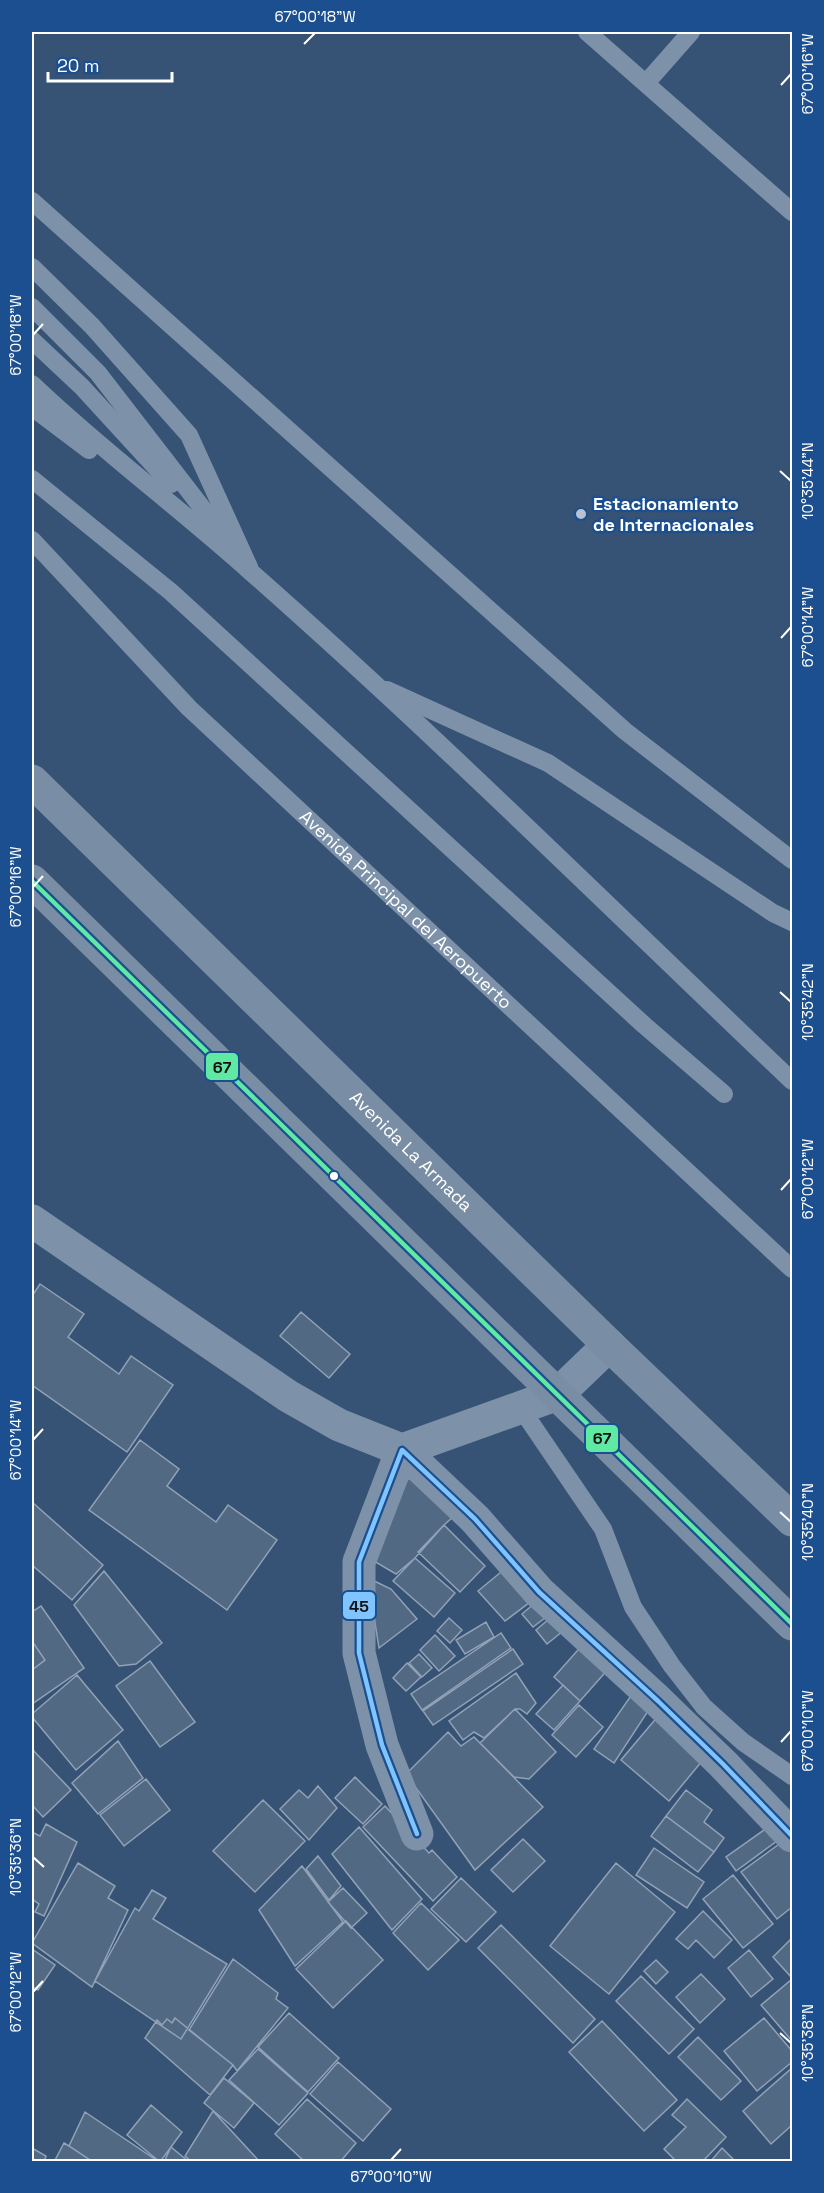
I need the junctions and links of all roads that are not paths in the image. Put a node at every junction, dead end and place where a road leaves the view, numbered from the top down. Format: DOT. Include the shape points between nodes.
graph roads {
  1 [pos="587,32"];
  2 [pos="691,32"];
  3 [pos="647,82"];
  4 [pos="32,201"];
  5 [pos="792,212"];
  6 [pos="32,267"];
  7 [pos="32,307"];
  8 [pos="32,340"];
  9 [pos="32,384"];
  10 [pos="32,407"];
  11 [pos="32,479"];
  12 [pos="32,540"];
  13 [pos="251,571"];
  14 [pos="375,684"];
  15 [pos="32,781"];
  16 [pos="792,860"];
  17 [pos="32,881"];
  18 [pos="792,922"];
  19 [pos="792,1081"];
  20 [pos="724,1094"];
  21 [pos="32,1221"];
  22 [pos="792,1269"];
  23 [pos="609,1345"];
  24 [pos="558,1394"];
  25 [pos="520,1407"];
  26 [pos="402,1450"];
  27 [pos="792,1520"];
  28 [pos="792,1624"];
  29 [pos="792,1776"];
  30 [pos="417,1834"];
  31 [pos="792,1836"];
  1 -- 3 [label="lane"];
  2 -- 3 [label="lane"];
  3 -- 5 [label="lane"];
  4 -- 16 [label="lane" via="625,731"];
  6 -- 13 [label="lane" via="189,435"];
  7 -- 13 [label="lane" via="98,373"];
  8 -- 13 [label="lane" via="82,387"];
  9 -- 13 [label="lane"];
  10 -- 13 [label="lane"];
  11 -- 20 [label="lane" via="171,592"];
  12 -- 22 [label="lane, Avenida Principal del Aeropuerto" via="189,708"];
  13 -- 14 [label="lane"];
  14 -- 18 [label="lane" via="548,764"];
  14 -- 19 [label="lane"];
  15 -- 23 [label="main road, Avenida La Armada"];
  17 -- 24 [label="main road"];
  21 -- 26 [label="street" via="288,1396 339,1425"];
  23 -- 24 [label="street"];
  23 -- 27 [label="main road, Avenida La Armada"];
  24 -- 25 [label="street"];
  24 -- 28 [label="main road"];
  25 -- 26 [label="street"];
  25 -- 29 [label="lane" via="603,1529 633,1606 672,1666 704,1707 743,1742"];
  26 -- 30 [label="street" via="359,1562 359,1653 382,1745"];
  26 -- 31 [label="street" via="475,1519 539,1592 658,1701"];
}
